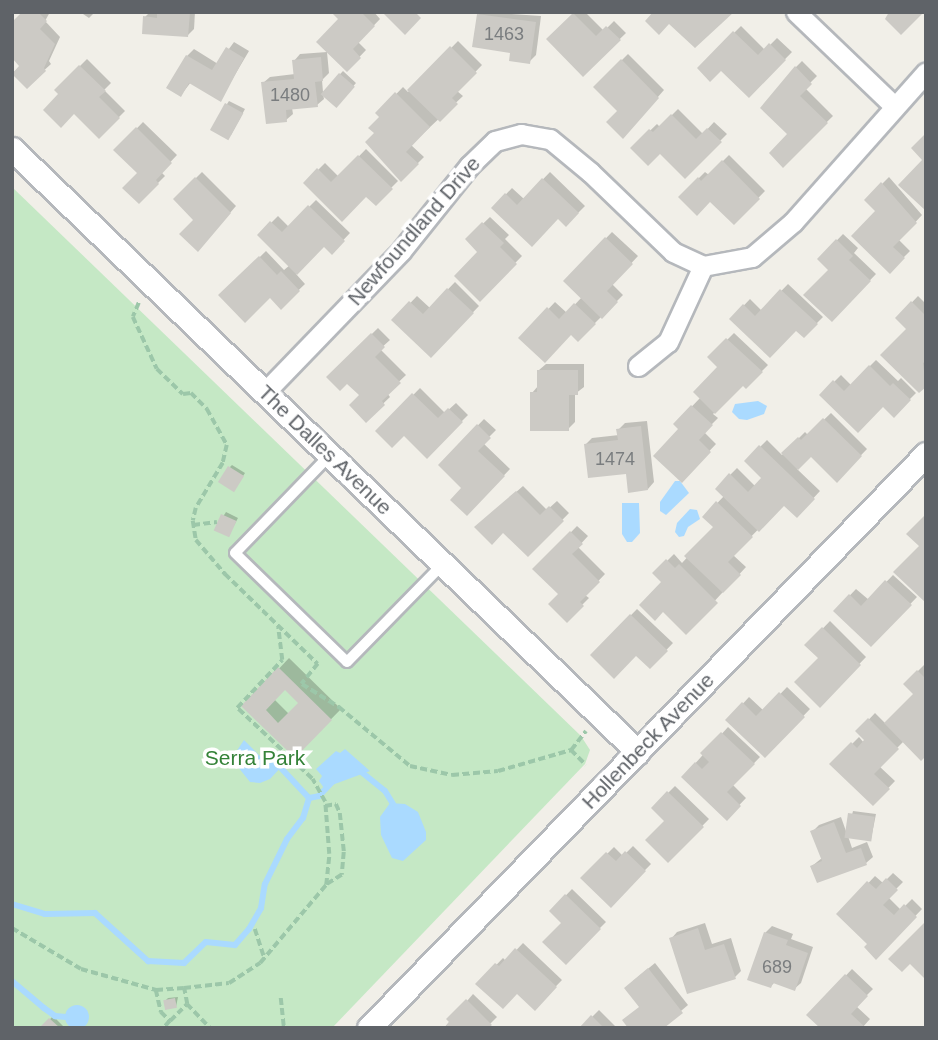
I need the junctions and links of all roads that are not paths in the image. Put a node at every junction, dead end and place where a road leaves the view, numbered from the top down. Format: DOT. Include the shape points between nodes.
graph roads {
  1 [pos="796,12"];
  2 [pos="926,72"];
  3 [pos="894,106"];
  4 [pos="12,149"];
  5 [pos="703,266"];
  6 [pos="638,366"];
  7 [pos="265,392"];
  8 [pos="926,454"];
  9 [pos="330,455"];
  10 [pos="443,564"];
  11 [pos="638,752"];
  12 [pos="369,1028"];
  1 -- 3 [label="street"];
  2 -- 3 [label="street"];
  3 -- 5 [label="street" via="793,222 752,257"];
  4 -- 7 [label="street, The Dalles Avenue"];
  5 -- 6 [label="street" via="668,342"];
  5 -- 7 [label="street, Newfoundland Drive" via="673,252 550,139 521,134 495,141 469,166 401,251"];
  7 -- 9 [label="street, The Dalles Avenue"];
  8 -- 11 [label="street, Hollenbeck Avenue"];
  9 -- 10 [label="street, The Dalles Avenue"];
  9 -- 10 [label="lane" via="235,553 347,662"];
  10 -- 11 [label="street, The Dalles Avenue"];
  11 -- 12 [label="street, Hollenbeck Avenue"];
}
